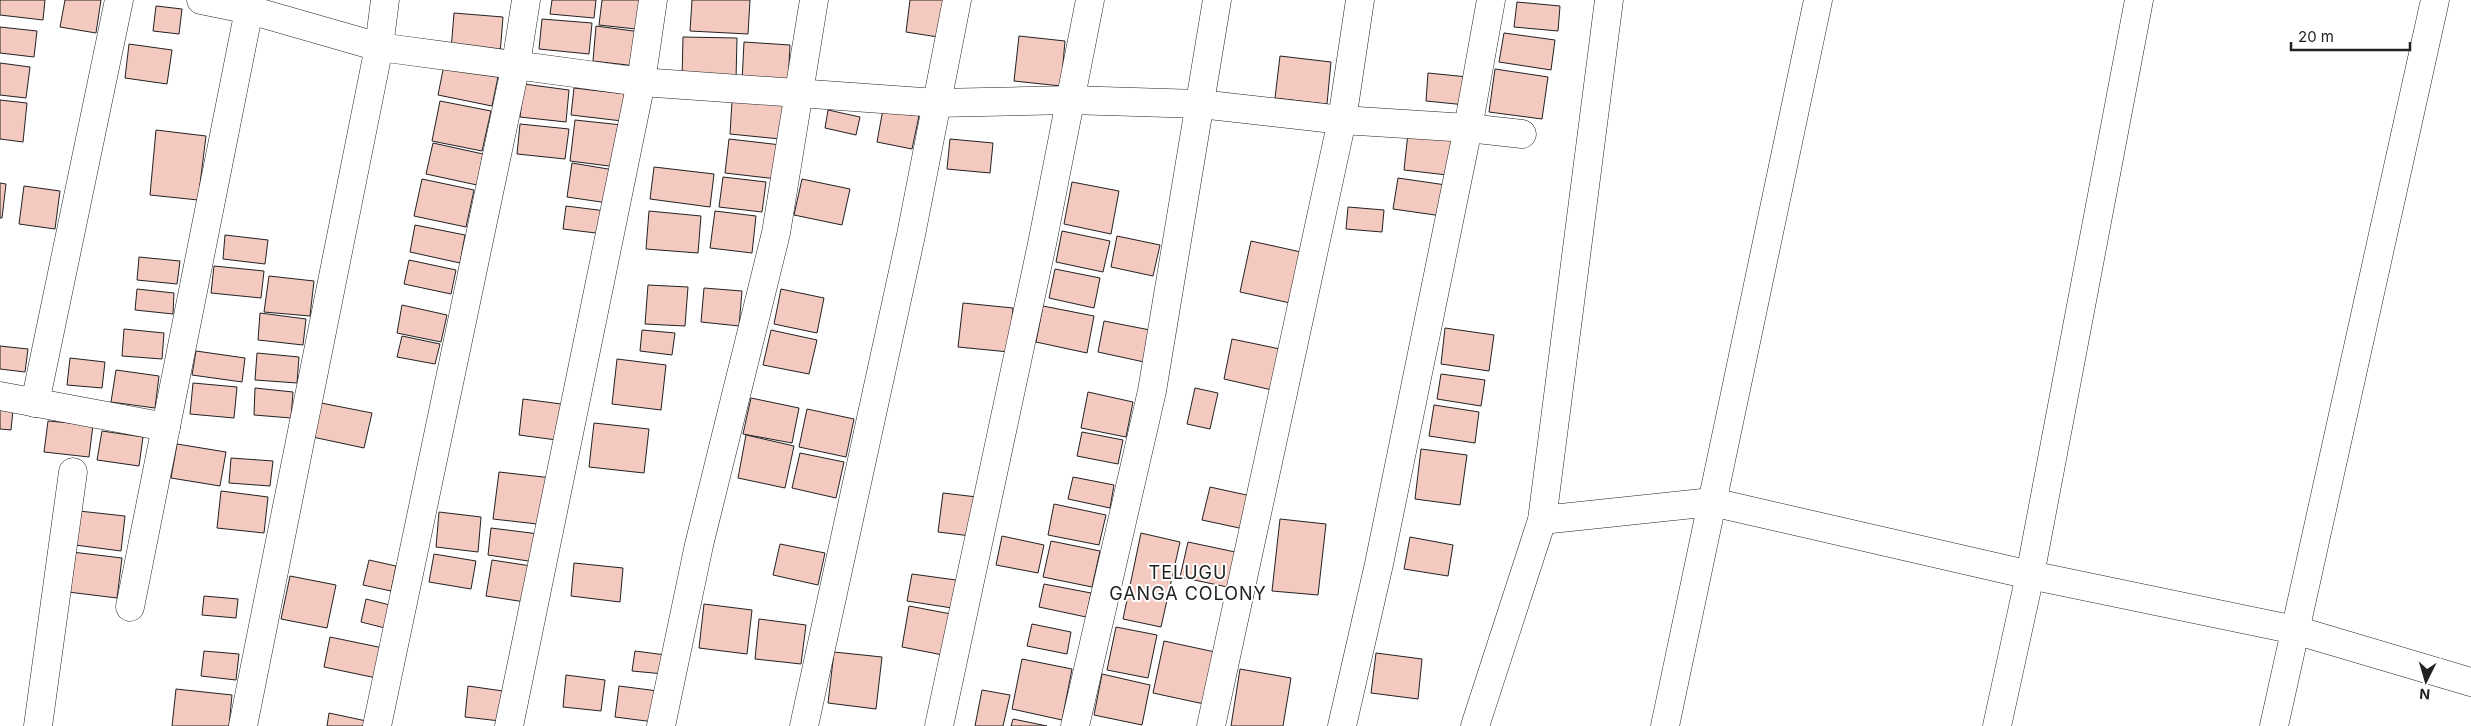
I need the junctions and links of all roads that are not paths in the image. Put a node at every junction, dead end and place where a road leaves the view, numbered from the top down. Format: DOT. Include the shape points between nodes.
graph roads {
  1 [pos="120,0"];
  2 [pos="201,0"];
  3 [pos="385,0"];
  4 [pos="526,0"];
  5 [pos="653,0"];
  6 [pos="814,0"];
  7 [pos="957,0"];
  8 [pos="1090,0"];
  9 [pos="1217,0"];
  10 [pos="1360,0"];
  11 [pos="1491,0"];
  12 [pos="1609,0"];
  13 [pos="1818,0"];
  14 [pos="2140,0"];
  15 [pos="2435,0"];
  16 [pos="250,5"];
  17 [pos="379,47"];
  18 [pos="516,64"];
  19 [pos="641,82"];
  20 [pos="798,93"];
  21 [pos="1070,100"];
  22 [pos="937,103"];
  23 [pos="1200,104"];
  24 [pos="1342,120"];
  25 [pos="1468,128"];
  26 [pos="1522,134"];
  27 [pos="0,396"];
  28 [pos="35,403"];
  29 [pos="166,427"];
  30 [pos="73,472"];
  31 [pos="1712,502"];
  32 [pos="1542,520"];
  33 [pos="2030,575"];
  34 [pos="130,607"];
  35 [pos="2295,630"];
  36 [pos="2471,682"];
  37 [pos="38,726"];
  38 [pos="243,726"];
  39 [pos="377,726"];
  40 [pos="509,726"];
  41 [pos="661,726"];
  42 [pos="804,726"];
  43 [pos="939,726"];
  44 [pos="1075,726"];
  45 [pos="1211,726"];
  46 [pos="1342,726"];
  47 [pos="1475,726"];
  48 [pos="1665,726"];
  49 [pos="1997,726"];
  50 [pos="2274,726"];
  1 -- 28 [label="street"];
  2 -- 16 [label="street"];
  3 -- 17 [label="street"];
  4 -- 18 [label="street"];
  5 -- 19 [label="street"];
  6 -- 20 [label="street"];
  7 -- 22 [label="street"];
  8 -- 21 [label="street"];
  9 -- 23 [label="street"];
  10 -- 24 [label="street"];
  11 -- 25 [label="street"];
  12 -- 32 [label="street"];
  13 -- 31 [label="street"];
  14 -- 33 [label="street"];
  15 -- 35 [label="street"];
  16 -- 17 [label="street"];
  16 -- 29 [label="street"];
  17 -- 18 [label="street"];
  17 -- 38 [label="street"];
  18 -- 19 [label="street"];
  18 -- 39 [label="street"];
  19 -- 20 [label="street"];
  19 -- 40 [label="street"];
  20 -- 22 [label="street"];
  20 -- 41 [label="street" via="776,233 700,545"];
  21 -- 22 [label="street"];
  21 -- 23 [label="street"];
  21 -- 43 [label="street"];
  22 -- 42 [label="street"];
  23 -- 24 [label="street"];
  23 -- 44 [label="street" via="1152,391"];
  24 -- 25 [label="street"];
  24 -- 45 [label="street"];
  25 -- 26 [label="street"];
  25 -- 46 [label="street" via="1379,564"];
  27 -- 28 [label="street"];
  28 -- 29 [label="street"];
  29 -- 34 [label="street"];
  30 -- 37 [label="street"];
  31 -- 32 [label="street"];
  31 -- 33 [label="street"];
  31 -- 48 [label="street"];
  32 -- 47 [label="street"];
  33 -- 35 [label="street"];
  33 -- 49 [label="street"];
  35 -- 36 [label="street"];
  35 -- 50 [label="street"];
}
